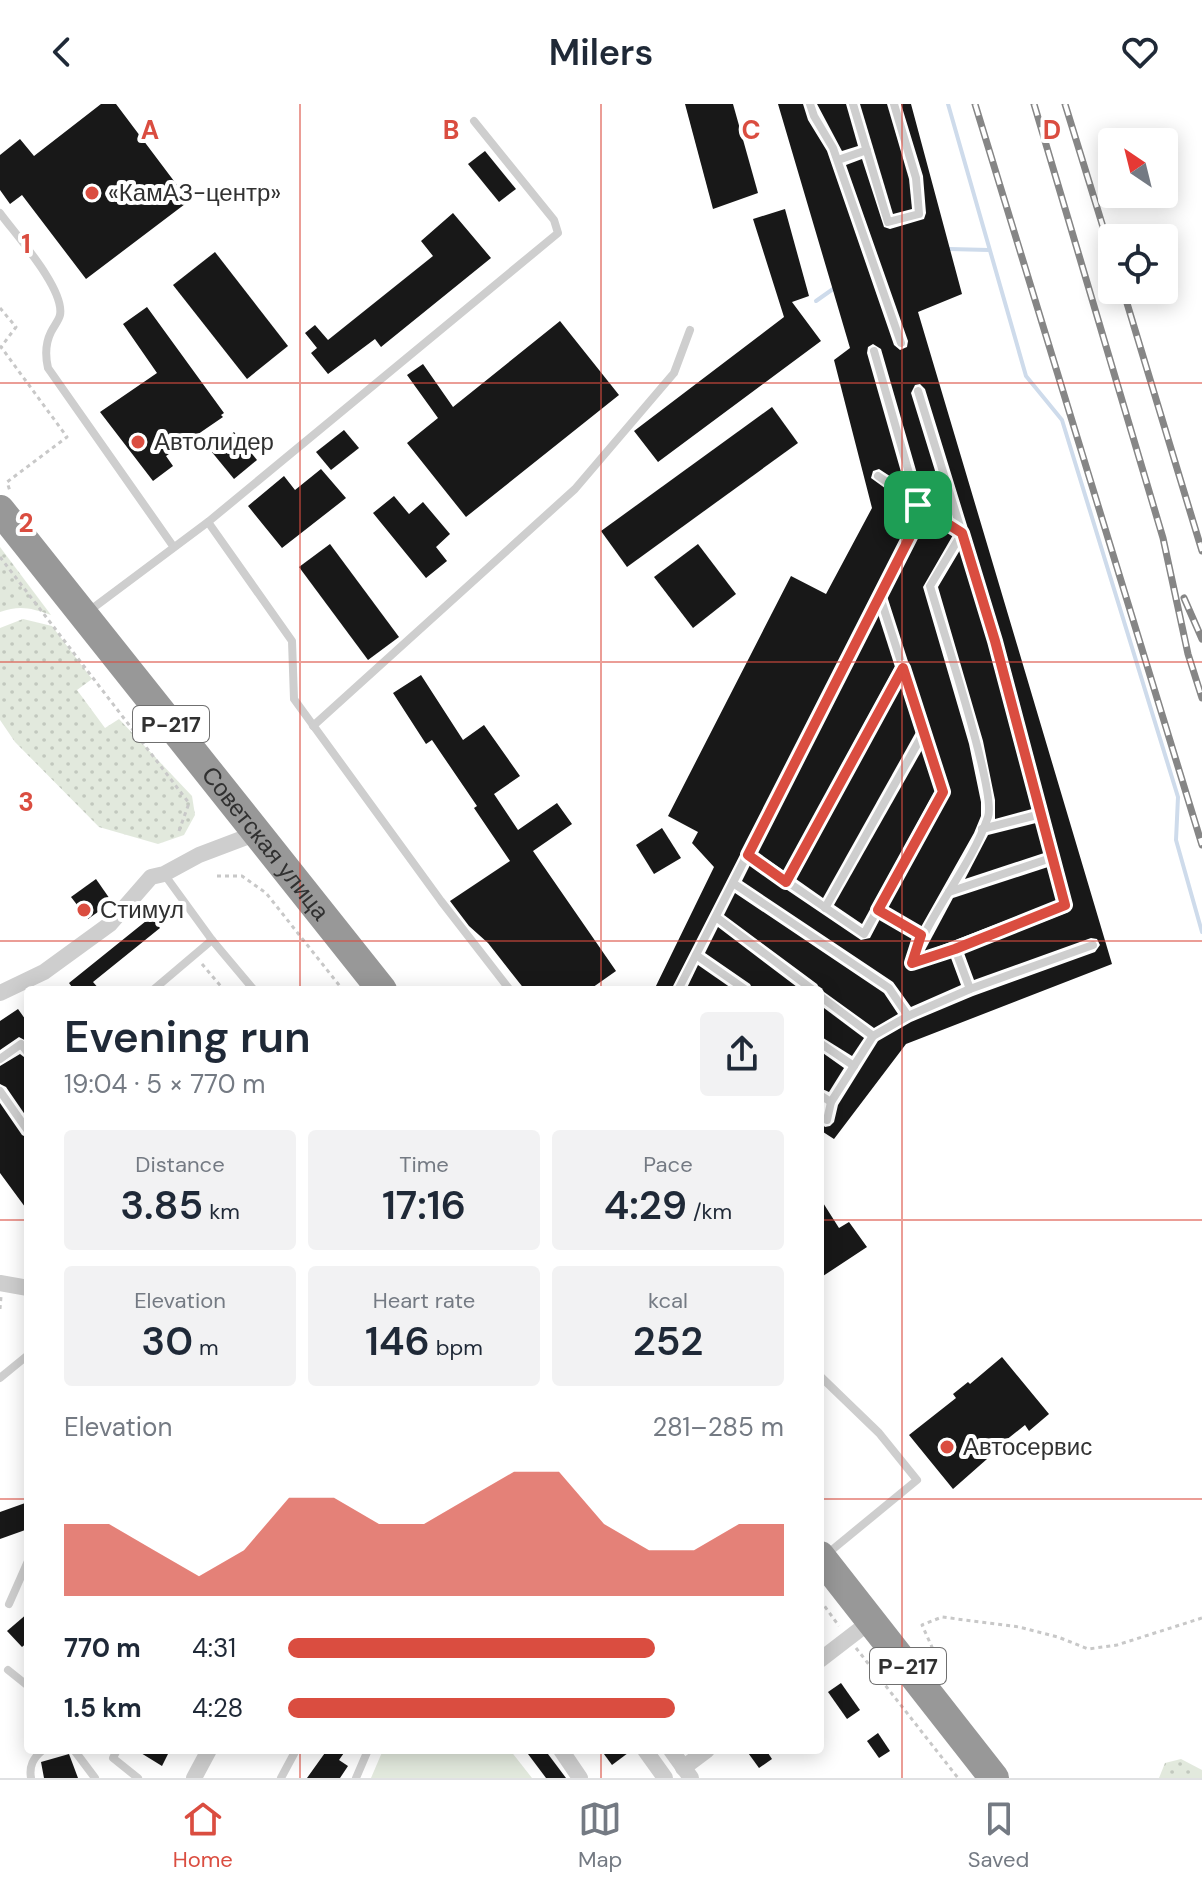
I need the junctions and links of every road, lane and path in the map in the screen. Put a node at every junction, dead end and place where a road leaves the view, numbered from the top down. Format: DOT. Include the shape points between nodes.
graph roads {
  1 [pos="810,104"];
  2 [pos="853,104"];
  3 [pos="894,104"];
  4 [pos="474,121"];
  5 [pos="867,150"];
  6 [pos="838,160"];
  7 [pos="0,213"];
  8 [pos="0,308"];
  9 [pos="690,330"];
  10 [pos="901,343"];
  11 [pos="874,351"];
  12 [pos="918,391"];
  13 [pos="878,476"];
  14 [pos="6,502"];
  15 [pos="918,505"];
  16 [pos="208,522"];
  17 [pos="962,533"];
  18 [pos="173,546"];
  19 [pos="0,557"];
  20 [pos="880,597"];
  21 [pos="85,614"];
  22 [pos="903,668"];
  23 [pos="313,726"];
  24 [pos="924,732"];
  25 [pos="1041,814"];
  26 [pos="982,829"];
  27 [pos="179,831"];
  28 [pos="257,833"];
  29 [pos="748,855"];
  30 [pos="1054,857"];
  31 [pos="164,874"];
  32 [pos="217,876"];
  33 [pos="786,882"];
  34 [pos="733,883"];
  35 [pos="949,892"];
  36 [pos="825,908"];
  37 [pos="878,910"];
  38 [pos="716,917"];
  39 [pos="921,935"];
  40 [pos="212,940"];
  41 [pos="1093,945"];
  42 [pos="955,949"];
  43 [pos="195,955"];
  44 [pos="696,955"];
  45 [pos="158,986"];
  46 [pos="221,986"];
  47 [pos="251,986"];
  48 [pos="340,986"];
  49 [pos="379,986"];
  50 [pos="507,986"];
  51 [pos="680,986"];
  52 [pos="740,986"];
  53 [pos="808,986"];
  54 [pos="970,989"];
  55 [pos="0,993"];
  56 [pos="824,999"];
  57 [pos="908,1016"];
  58 [pos="873,1036"];
  59 [pos="824,1046"];
  60 [pos="24,1048"];
  61 [pos="0,1059"];
  62 [pos="854,1066"];
  63 [pos="0,1091"];
  64 [pos="824,1098"];
  65 [pos="831,1102"];
  66 [pos="827,1120"];
  67 [pos="24,1125"];
  68 [pos="0,1283"];
  69 [pos="24,1287"];
  70 [pos="24,1358"];
  71 [pos="0,1378"];
  72 [pos="824,1380"];
  73 [pos="824,1555"];
  74 [pos="824,1561"];
  75 [pos="24,1570"];
  76 [pos="9,1604"];
  77 [pos="824,1605"];
  78 [pos="1202,1618"];
  79 [pos="872,1620"];
  80 [pos="922,1625"];
  81 [pos="848,1638"];
  82 [pos="824,1657"];
  83 [pos="8,1670"];
  84 [pos="24,1683"];
  85 [pos="38,1754"];
  86 [pos="77,1754"];
  87 [pos="115,1754"];
  88 [pos="207,1754"];
  89 [pos="294,1754"];
  90 [pos="366,1754"];
  91 [pos="564,1754"];
  92 [pos="648,1754"];
  93 [pos="674,1754"];
  94 [pos="704,1754"];
  95 [pos="687,1773"];
  96 [pos="31,1778"];
  97 [pos="95,1778"];
  98 [pos="138,1778"];
  99 [pos="194,1778"];
  100 [pos="281,1778"];
  101 [pos="356,1778"];
  102 [pos="580,1778"];
  103 [pos="665,1778"];
  104 [pos="958,1778"];
  105 [pos="994,1778"];
  1 -- 6 [label="lane"];
  2 -- 5 [label="lane"];
  3 -- 5 [label="lane" via="916,178 919,214 888,222"];
  4 -- 16 [label="lane" via="554,220 558,233"];
  5 -- 6 [label="lane"];
  6 -- 10 [label="lane"];
  7 -- 18 [label="lane" via="59,300 60,315 45,354 48,368"];
  8 -- 14 [label="path" via="16,327 1,347 67,437 7,482"];
  9 -- 23 [label="lane" via="674,373 575,489"];
  11 -- 15 [label="lane"];
  12 -- 17 [label="lane"];
  13 -- 15 [label="lane"];
  14 -- 21 [label="highway, Советская улица / Р-217"];
  15 -- 17 [label="lane"];
  15 -- 20 [label="lane" via="921,515"];
  16 -- 18 [label="lane"];
  16 -- 23 [label="lane" via="292,641 294,699"];
  17 -- 25 [label="lane"];
  17 -- 26 [label="lane" via="930,586 986,779 990,814"];
  18 -- 21 [label="lane"];
  19 -- 27 [label="path" via="189,803"];
  20 -- 22 [label="lane"];
  20 -- 29 [label="lane"];
  21 -- 28 [label="highway, Советская улица / Р-217"];
  22 -- 24 [label="lane"];
  22 -- 33 [label="lane"];
  23 -- 50 [label="lane"];
  24 -- 36 [label="lane"];
  24 -- 37 [label="lane" via="943,792"];
  25 -- 26 [label="lane"];
  25 -- 30 [label="lane"];
  26 -- 35 [label="lane"];
  28 -- 31 [label="street"];
  28 -- 49 [label="highway, Советская улица / Р-217"];
  29 -- 33 [label="lane"];
  29 -- 34 [label="lane"];
  30 -- 35 [label="lane"];
  30 -- 42 [label="lane" via="1065,905"];
  31 -- 40 [label="lane"];
  31 -- 55 [label="street" via="151,877 110,924 44,972"];
  32 -- 48 [label="path" via="242,876 266,893"];
  33 -- 36 [label="lane"];
  34 -- 38 [label="lane"];
  34 -- 57 [label="lane" via="889,988"];
  35 -- 39 [label="lane"];
  36 -- 37 [label="lane" via="864,934"];
  37 -- 39 [label="lane"];
  38 -- 44 [label="lane"];
  38 -- 53 [label="lane"];
  39 -- 42 [label="lane" via="912,963"];
  40 -- 43 [label="lane"];
  40 -- 47 [label="lane"];
  41 -- 54 [label="lane"];
  42 -- 54 [label="lane"];
  43 -- 45 [label="lane"];
  43 -- 46 [label="path"];
  44 -- 51 [label="lane"];
  44 -- 52 [label="lane"];
  54 -- 57 [label="lane"];
  56 -- 58 [label="lane"];
  57 -- 58 [label="lane"];
  58 -- 62 [label="lane"];
  59 -- 62 [label="lane"];
  60 -- 61 [label="lane" via="21,1044"];
  62 -- 65 [label="lane"];
  63 -- 67 [label="lane"];
  64 -- 65 [label="lane"];
  65 -- 66 [label="lane"];
  68 -- 69 [label="street"];
  70 -- 71 [label="lane"];
  72 -- 73 [label="lane" via="879,1433 917,1480"];
  74 -- 79 [label="highway, Р-217"];
  75 -- 76 [label="lane"];
  77 -- 81 [label="path"];
  78 -- 80 [label="path" via="1088,1649 1019,1627 942,1617"];
  79 -- 81 [label="street"];
  79 -- 105 [label="highway, Р-217"];
  81 -- 82 [label="street"];
  81 -- 104 [label="path"];
  83 -- 84 [label="lane"];
  85 -- 96 [label="lane" via="29,1770"];
  86 -- 97 [label="lane"];
  87 -- 98 [label="lane"];
  88 -- 99 [label="street"];
  89 -- 100 [label="lane"];
  90 -- 101 [label="lane"];
  91 -- 102 [label="street"];
  92 -- 103 [label="street"];
  93 -- 95 [label="street"];
  94 -- 95 [label="street"];
}
